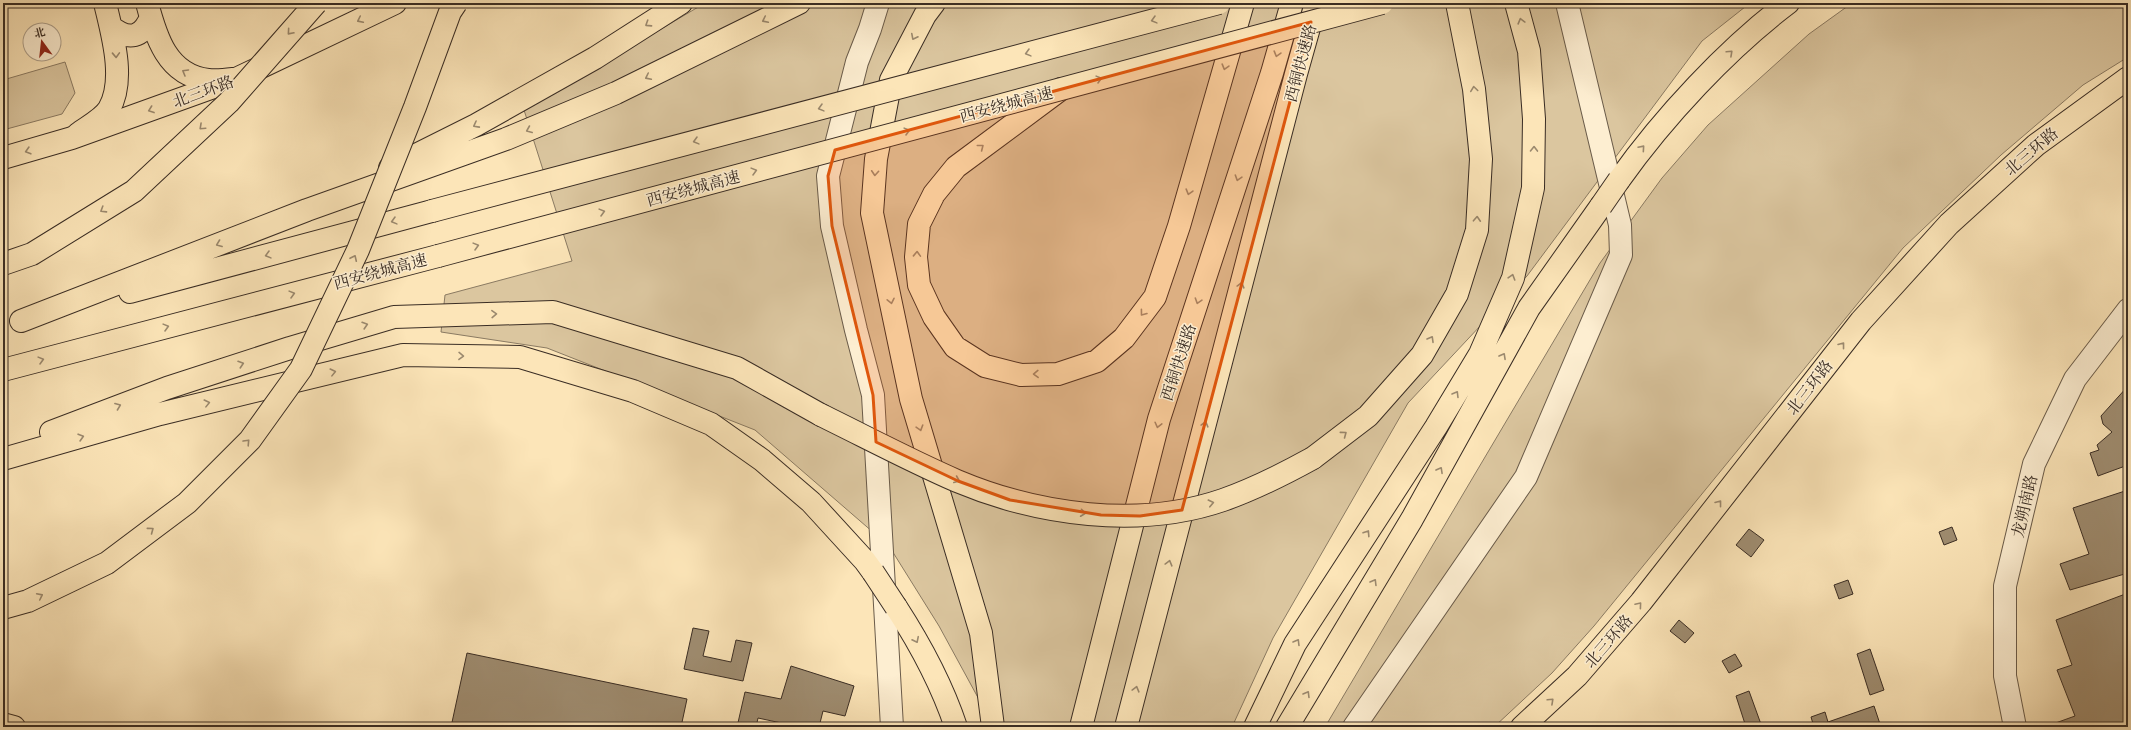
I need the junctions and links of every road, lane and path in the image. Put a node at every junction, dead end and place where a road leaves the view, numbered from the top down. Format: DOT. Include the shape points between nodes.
graph roads {
  1 [pos="104,3"];
  2 [pos="316,3"];
  3 [pos="395,3"];
  4 [pos="456,3"];
  5 [pos="681,3"];
  6 [pos="799,3"];
  7 [pos="878,3"];
  8 [pos="934,3"];
  9 [pos="1219,3"];
  10 [pos="1243,3"];
  11 [pos="1292,3"];
  12 [pos="1316,3"];
  13 [pos="1382,3"];
  14 [pos="1457,3"];
  15 [pos="1516,3"];
  16 [pos="1567,3"];
  17 [pos="1788,3"];
  18 [pos="149,10"];
  19 [pos="111,27"];
  20 [pos="2128,78"];
  21 [pos="236,79"];
  22 [pos="1061,90"];
  23 [pos="72,138"];
  24 [pos="3,158"];
  25 [pos="307,210"];
  26 [pos="3,264"];
  27 [pos="2128,310"];
  28 [pos="12,324"];
  29 [pos="3,370"];
  30 [pos="3,450"];
  31 [pos="3,458"];
  32 [pos="3,608"];
  33 [pos="3,724"];
  34 [pos="14,727"];
  35 [pos="892,727"];
  36 [pos="956,727"];
  37 [pos="993,727"];
  38 [pos="1081,727"];
  39 [pos="1126,727"];
  40 [pos="1255,727"];
  41 [pos="1287,727"];
  42 [pos="1354,727"];
  43 [pos="1522,727"];
  44 [pos="2015,727"];
  1 -- 19 [label="main road"];
  2 -- 26 [label="main road, one-way, bridge" via="229,102 134,191 32,254"];
  3 -- 21 [label="main road, 北三环路, one-way"];
  32 -- 4 [label="main road, one-way, bridge" via="28,601 107,563 187,503 250,440 301,369 351,264 415,107 450,12"];
  5 -- 25 [label="main road, one-way" via="595,58 476,125"];
  6 -- 25 [label="main road, one-way" via="616,93 506,139"];
  7 -- 35 [label="street" via="857,62 828,176 832,226 873,395"];
  8 -- 37 [label="main road, one-way" via="925,15 891,80 876,159 872,213 911,399 981,633"];
  9 -- 28 [label="main road, one-way, bridge"];
  10 -- 22 [label="main road, one-way" via="1179,226 1155,297 1124,338 1097,361 1058,374 1021,375 985,366 955,347 934,317 919,285 916,257 919,224 934,194 956,167"];
  11 -- 38 [label="main road, 西铜快速路, one-way" via="1272,73 1159,419"];
  39 -- 12 [label="main road, 西铜快速路, one-way"];
  22 -- 13 [label="main road, 西安绕城高速, one-way, bridge"];
  30 -- 14 [label="main road, one-way, bridge" via="167,388 394,317 552,312 737,368 821,415 958,481 1010,500 1101,515 1140,516 1185,510 1222,500 1274,479 1313,458 1368,416 1422,355 1459,286 1477,230 1481,159 1474,89"];
  40 -- 15 [label="main road, one-way" via="1295,644 1436,427 1480,354 1513,278 1533,188 1534,119 1529,51"];
  16 -- 42 [label="street" via="1620,225 1621,255 1526,477"];
  41 -- 17 [label="main road, one-way, bridge" via="1412,519 1529,308 1638,153 1711,71"];
  18 -- 19 [label="main road" via="145,28 139,33 130,36 118,33"];
  21 -- 18 [label="main road, one-way" via="209,80 192,76 176,67 155,35"];
  19 -- 23 [label="main road, one-way" via="116,44 117,74 109,110"];
  43 -- 20 [label="main road, 北三环路, one-way" via="1578,676 1641,602 1860,321 1948,224 2036,144"];
  21 -- 23 [label="main road, 北三环路, one-way"];
  29 -- 22 [label="main road, 西安绕城高速, one-way, bridge"];
  23 -- 24 [label="main road, 北三环路, one-way"];
  25 -- 28 [label="main road, one-way"];
  27 -- 44 [label="street, 龙朔南路" via="2075,379 2034,464 2006,586 2005,676"];
  31 -- 36 [label="main road, one-way, bridge" via="160,414 403,356 520,357 633,391 711,424 762,460 811,502 865,560 911,629 950,709"];
  33 -- 34 [label="main road"];
}
